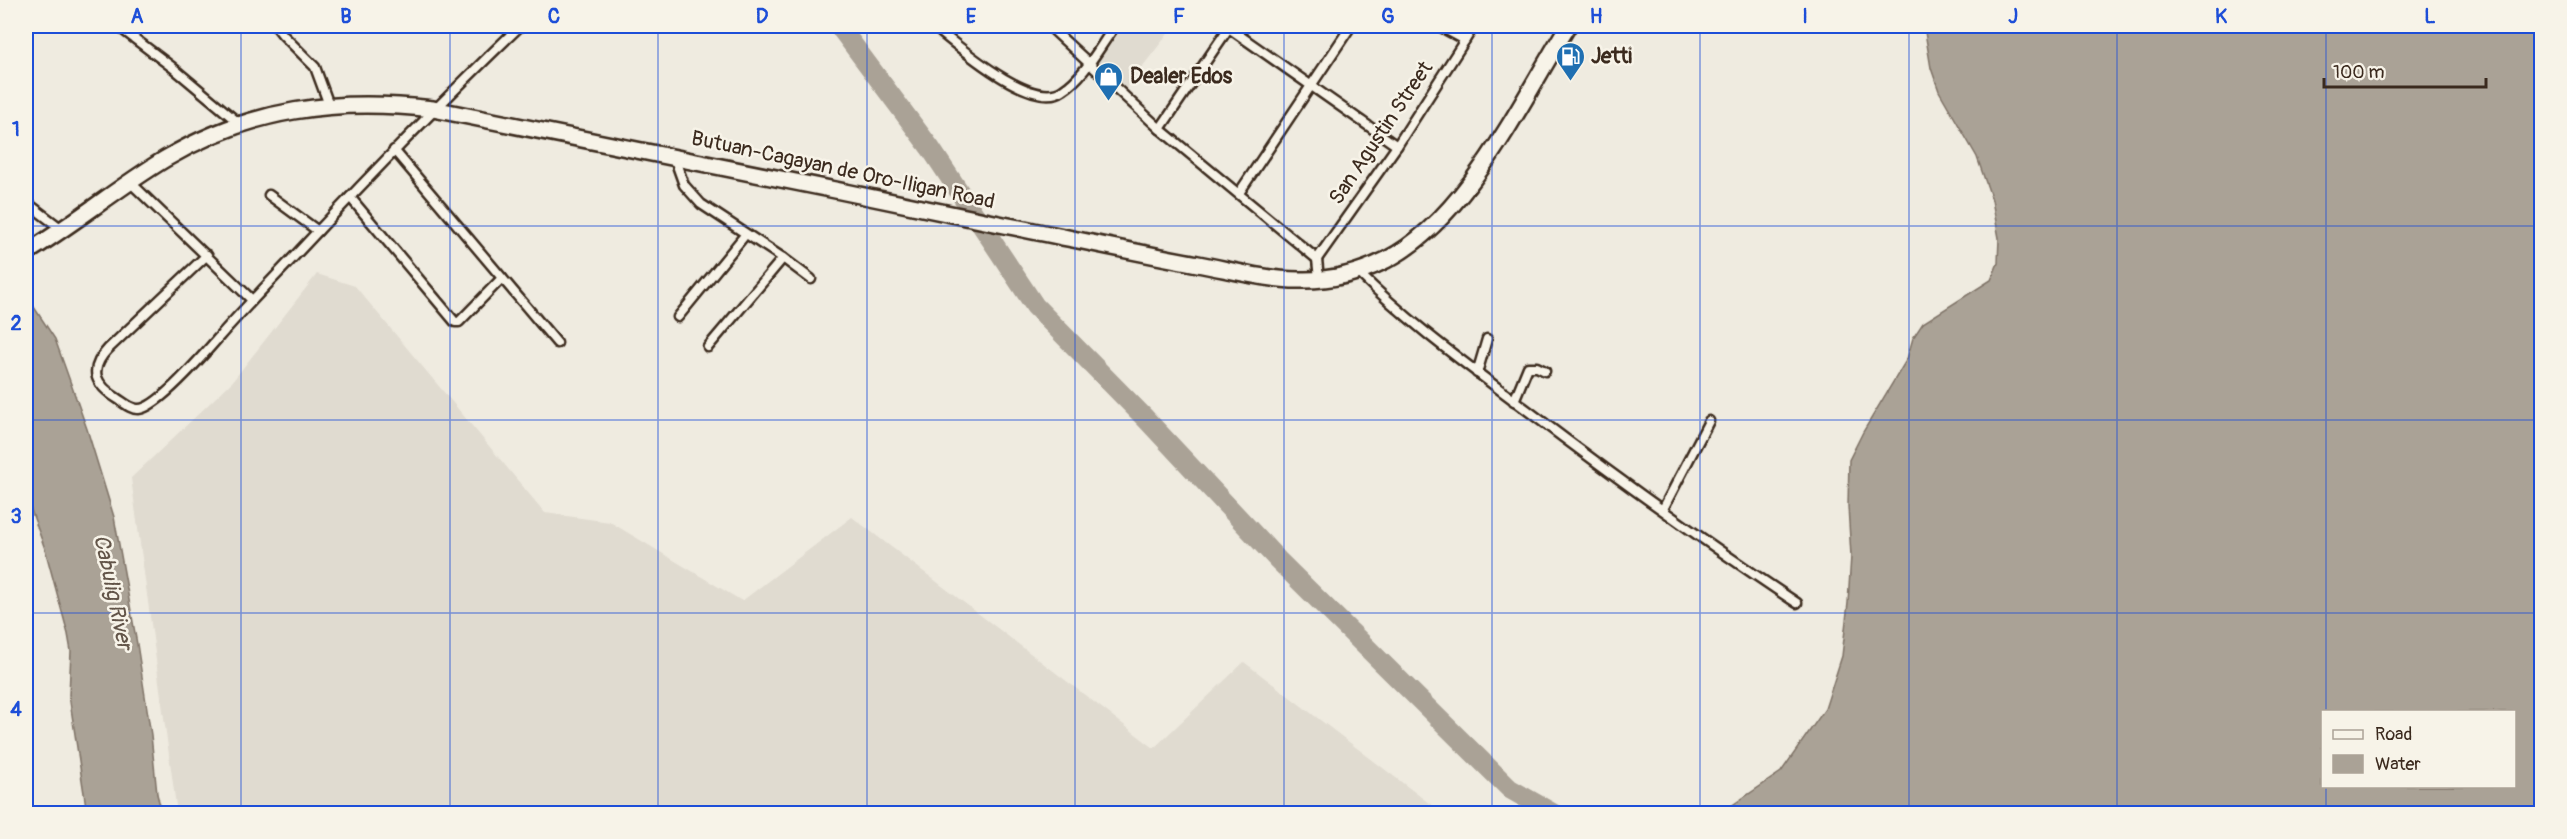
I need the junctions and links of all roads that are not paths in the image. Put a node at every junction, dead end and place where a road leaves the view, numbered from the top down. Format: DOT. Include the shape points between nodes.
graph roads {
  1 [pos="118,26"];
  2 [pos="276,26"];
  3 [pos="520,26"];
  4 [pos="933,26"];
  5 [pos="1049,26"];
  6 [pos="1115,26"];
  7 [pos="1228,26"];
  8 [pos="1351,26"];
  9 [pos="1439,26"];
  10 [pos="1474,26"];
  11 [pos="1568,26"];
  12 [pos="1464,40"];
  13 [pos="1088,63"];
  14 [pos="1312,87"];
  15 [pos="329,105"];
  16 [pos="433,109"];
  17 [pos="240,124"];
  18 [pos="1160,129"];
  19 [pos="1396,146"];
  20 [pos="394,150"];
  21 [pos="674,157"];
  22 [pos="130,182"];
  23 [pos="1239,193"];
  24 [pos="269,195"];
  25 [pos="350,197"];
  26 [pos="26,202"];
  27 [pos="63,230"];
  28 [pos="318,231"];
  29 [pos="745,235"];
  30 [pos="26,253"];
  31 [pos="207,255"];
  32 [pos="783,258"];
  33 [pos="1317,259"];
  34 [pos="1358,272"];
  35 [pos="502,278"];
  36 [pos="811,279"];
  37 [pos="1319,279"];
  38 [pos="252,300"];
  39 [pos="678,317"];
  40 [pos="1487,339"];
  41 [pos="557,343"];
  42 [pos="708,347"];
  43 [pos="1545,371"];
  44 [pos="1477,373"];
  45 [pos="1514,401"];
  46 [pos="1709,421"];
  47 [pos="1663,509"];
  48 [pos="1797,603"];
  1 -- 17 [label="street"];
  2 -- 15 [label="street" via="315,67"];
  3 -- 16 [label="street"];
  4 -- 13 [label="street" via="1003,78 1038,93 1055,95"];
  5 -- 13 [label="street"];
  6 -- 13 [label="street"];
  7 -- 14 [label="street"];
  7 -- 18 [label="street"];
  8 -- 14 [label="street"];
  9 -- 12 [label="street"];
  10 -- 12 [label="street, San Agustin Street"];
  11 -- 34 [label="highway, Butuan-Cagayan de Oro-Iligan Road" via="1458,200 1413,244"];
  12 -- 19 [label="street, San Agustin Street"];
  13 -- 18 [label="street"];
  14 -- 19 [label="street"];
  14 -- 23 [label="street"];
  15 -- 16 [label="highway, Butuan-Cagayan de Oro-Iligan Road" via="391,104"];
  15 -- 17 [label="highway, Butuan-Cagayan de Oro-Iligan Road"];
  16 -- 20 [label="street"];
  16 -- 21 [label="highway, Butuan-Cagayan de Oro-Iligan Road"];
  17 -- 22 [label="highway, Butuan-Cagayan de Oro-Iligan Road" via="192,144"];
  18 -- 23 [label="street"];
  19 -- 33 [label="street, San Agustin Street"];
  20 -- 25 [label="street"];
  20 -- 35 [label="street"];
  21 -- 29 [label="street" via="692,196"];
  21 -- 37 [label="highway, Butuan-Cagayan de Oro-Iligan Road" via="1127,250 1279,278"];
  22 -- 27 [label="highway, Butuan-Cagayan de Oro-Iligan Road"];
  22 -- 31 [label="street"];
  23 -- 33 [label="street"];
  24 -- 28 [label="street"];
  25 -- 28 [label="street"];
  25 -- 35 [label="street" via="454,322 459,322"];
  26 -- 27 [label="street"];
  27 -- 30 [label="highway, Butuan-Cagayan de Oro-Iligan Road"];
  28 -- 38 [label="street"];
  29 -- 32 [label="street"];
  29 -- 39 [label="street"];
  31 -- 38 [label="street"];
  31 -- 38 [label="street" via="103,355 96,373 100,386 131,407 143,408 186,374"];
  32 -- 36 [label="street"];
  32 -- 42 [label="street"];
  33 -- 37 [label="street"];
  34 -- 37 [label="highway, Butuan-Cagayan de Oro-Iligan Road"];
  34 -- 44 [label="street" via="1408,319"];
  35 -- 41 [label="street"];
  40 -- 44 [label="street"];
  43 -- 45 [label="street" via="1528,367"];
  44 -- 45 [label="street"];
  45 -- 47 [label="street"];
  46 -- 47 [label="street"];
  47 -- 48 [label="street"];
}
